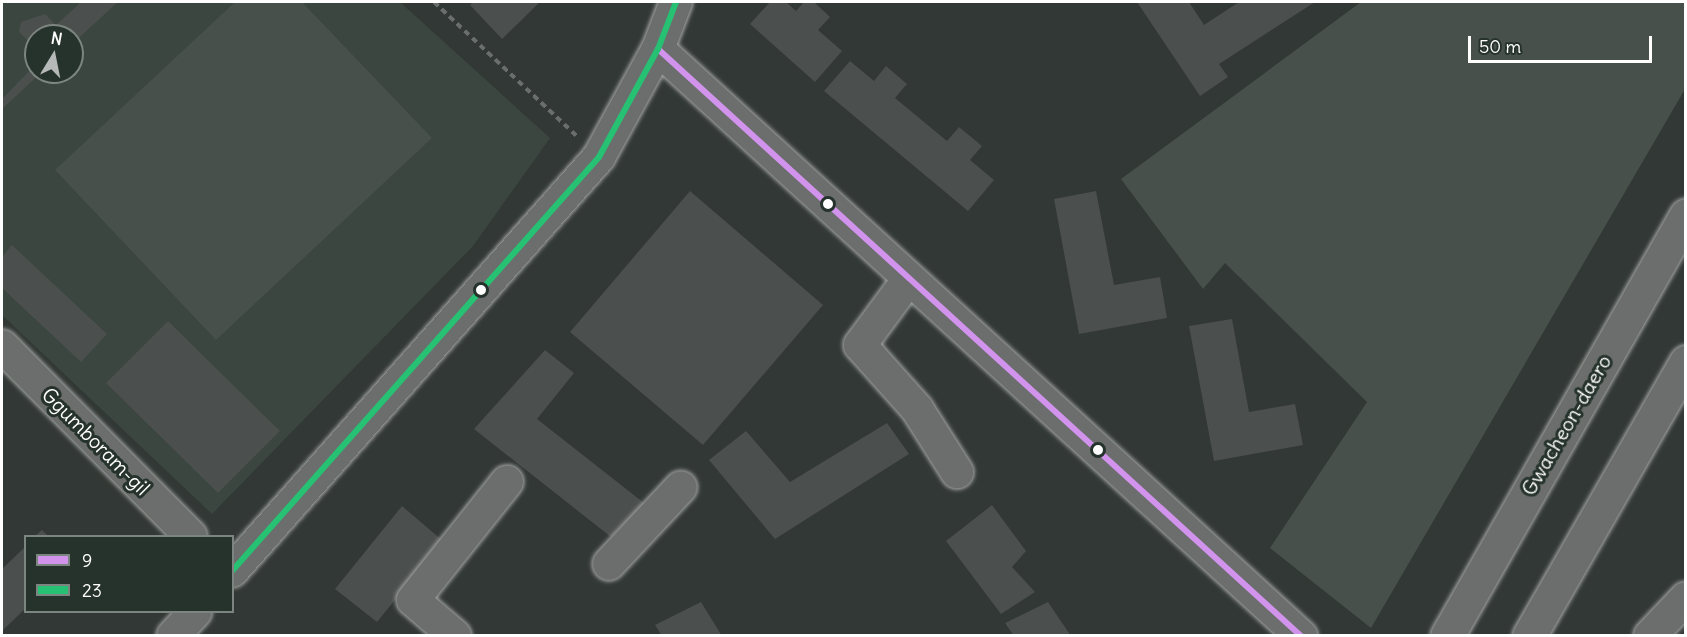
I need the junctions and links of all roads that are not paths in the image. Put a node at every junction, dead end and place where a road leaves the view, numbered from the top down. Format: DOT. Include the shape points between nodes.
graph roads {
  1 [pos="676,2"];
  2 [pos="658,49"];
  3 [pos="1686,215"];
  4 [pos="908,280"];
  5 [pos="2,346"];
  6 [pos="1686,362"];
  7 [pos="957,472"];
  8 [pos="507,482"];
  9 [pos="681,487"];
  10 [pos="189,535"];
  11 [pos="609,564"];
  12 [pos="234,569"];
  13 [pos="1686,598"];
  14 [pos="194,613"];
  15 [pos="173,636"];
  16 [pos="455,636"];
  17 [pos="1300,636"];
  18 [pos="1447,636"];
  19 [pos="1530,636"];
  20 [pos="1650,636"];
  1 -- 2 [label="street"];
  2 -- 4 [label="street"];
  2 -- 12 [label="street" via="599,157"];
  3 -- 18 [label="highway, Gwacheon-daero"];
  4 -- 7 [label="street" via="860,345 917,409"];
  4 -- 17 [label="street"];
  5 -- 10 [label="street, Ggumboram-gil"];
  6 -- 19 [label="highway"];
  8 -- 16 [label="street" via="413,600"];
  9 -- 11 [label="street"];
  13 -- 20 [label="street"];
  14 -- 15 [label="street"];
}
